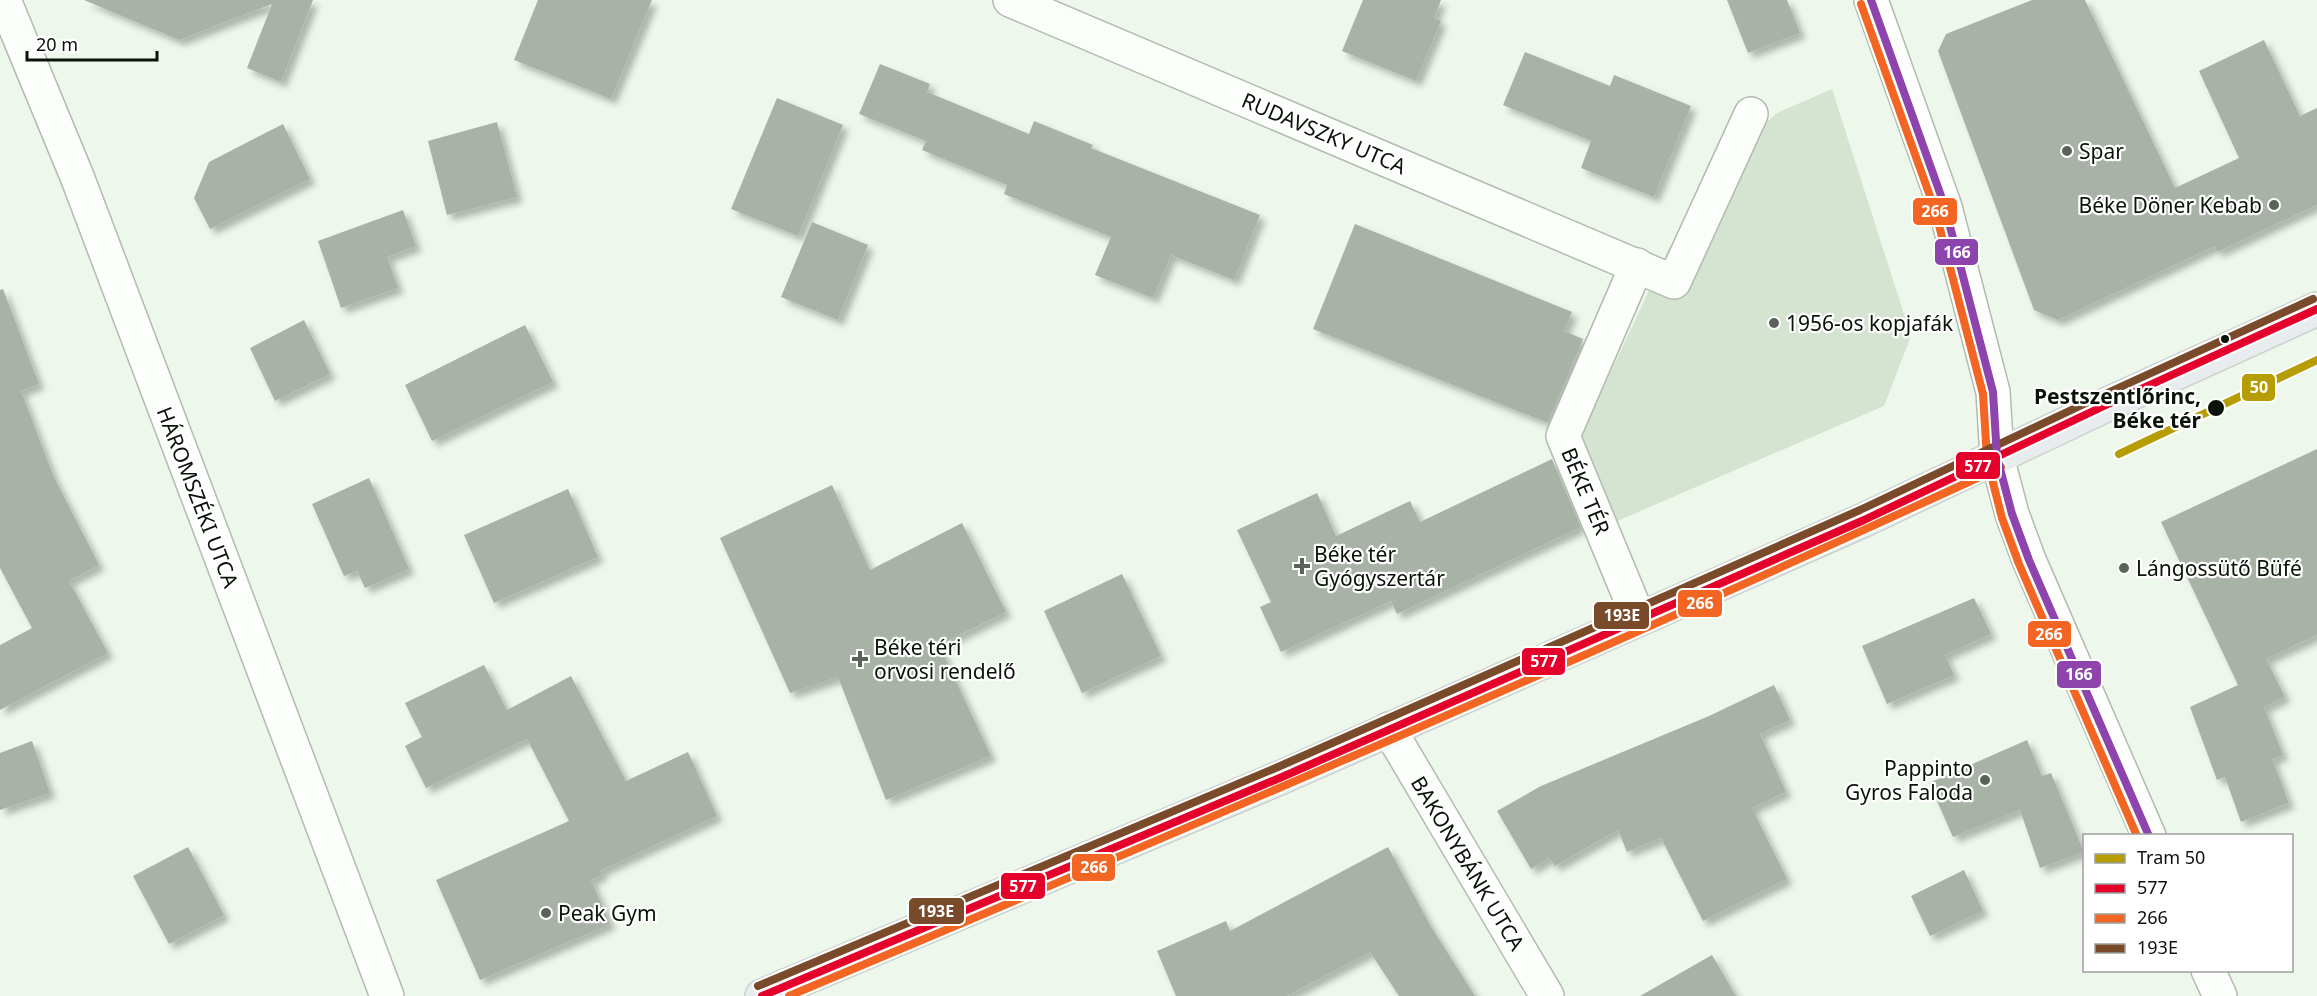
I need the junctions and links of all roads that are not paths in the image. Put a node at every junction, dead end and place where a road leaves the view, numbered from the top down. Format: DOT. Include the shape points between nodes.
graph roads {
  1 [pos="4,0"];
  2 [pos="1010,0"];
  3 [pos="1871,0"];
  4 [pos="1751,114"];
  5 [pos="1637,265"];
  6 [pos="2317,309"];
  7 [pos="1997,457"];
  8 [pos="1639,619"];
  9 [pos="1389,729"];
  10 [pos="2148,834"];
  11 [pos="2209,972"];
  12 [pos="387,996"];
  13 [pos="762,996"];
  14 [pos="1546,996"];
  15 [pos="2220,996"];
  1 -- 12 [label="street, HÁROMSZÉKI UTCA" via="78,179"];
  2 -- 5 [label="street, RUDAVSZKY UTCA"];
  3 -- 7 [label="street" via="1945,207 1993,392"];
  4 -- 5 [label="street, RUDAVSZKY UTCA" via="1674,282"];
  5 -- 8 [label="street, BÉKE TÉR" via="1563,436"];
  6 -- 7 [label="main road"];
  7 -- 8 [label="main road"];
  7 -- 10 [label="street" via="2029,560"];
  8 -- 9 [label="main road"];
  9 -- 13 [label="main road"];
  9 -- 14 [label="street, BAKONYBÁNK UTCA"];
  11 -- 15 [label="street"];
}
